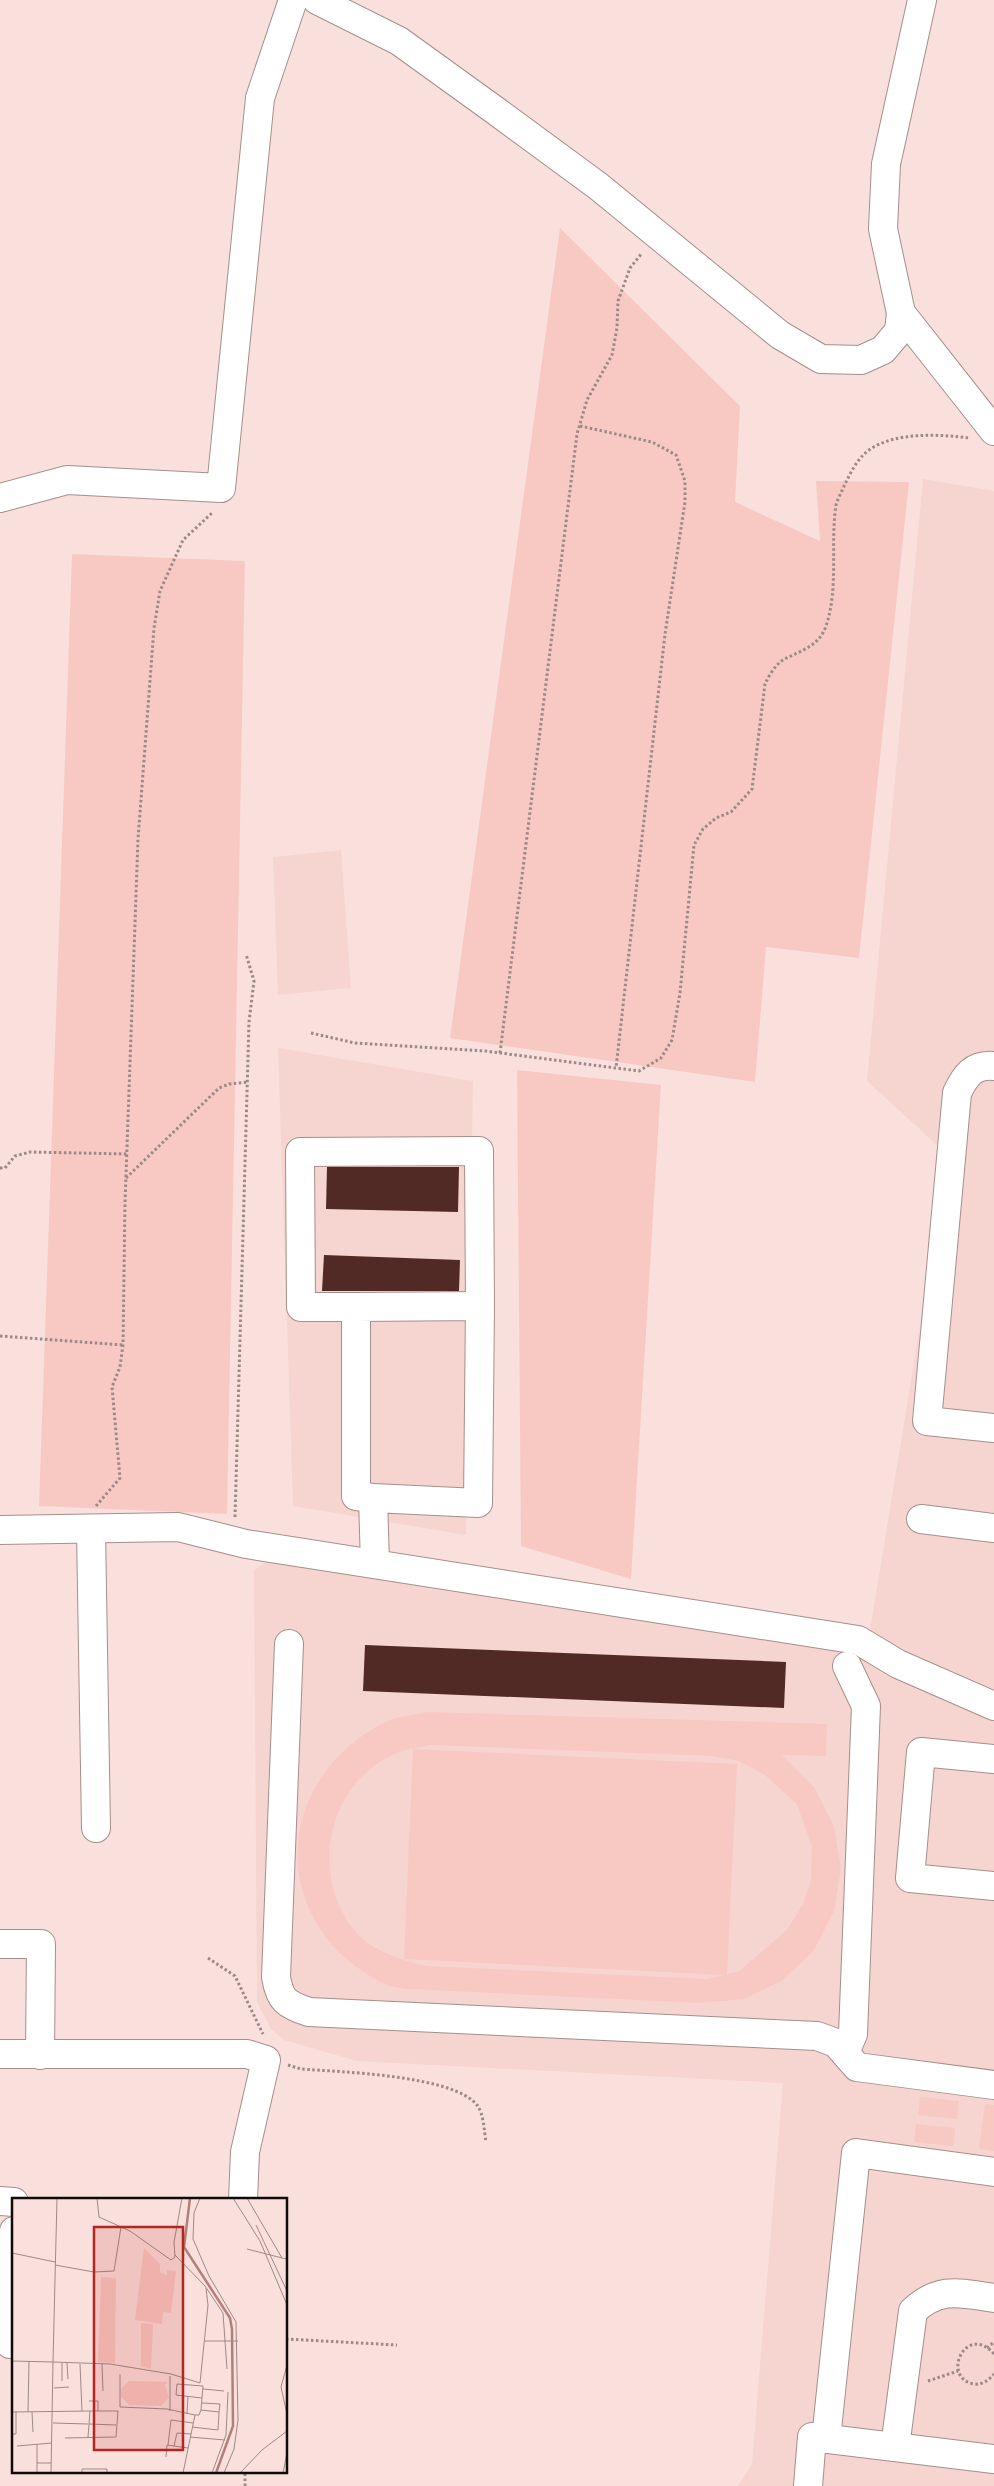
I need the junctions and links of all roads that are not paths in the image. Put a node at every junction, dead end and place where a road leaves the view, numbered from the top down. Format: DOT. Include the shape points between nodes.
graph roads {
  1 [pos="293,0"];
  2 [pos="317,0"];
  3 [pos="922,0"];
  4 [pos="901,313"];
  5 [pos="985,435"];
  6 [pos="0,498"];
  7 [pos="994,1066"];
  8 [pos="480,1306"];
  9 [pos="356,1307"];
  10 [pos="994,1428"];
  11 [pos="373,1498"];
  12 [pos="921,1519"];
  13 [pos="994,1528"];
  14 [pos="0,1530"];
  15 [pos="91,1530"];
  16 [pos="376,1564"];
  17 [pos="289,1644"];
  18 [pos="847,1666"];
  19 [pos="994,1706"];
  20 [pos="994,1759"];
  21 [pos="96,1828"];
  22 [pos="994,1886"];
  23 [pos="0,1944"];
  24 [pos="845,2053"];
  25 [pos="0,2054"];
  26 [pos="40,2055"];
  27 [pos="994,2085"];
  28 [pos="994,2172"];
  29 [pos="244,2198"];
  30 [pos="12,2269"];
  31 [pos="994,2298"];
  32 [pos="8,2344"];
  33 [pos="826,2439"];
  34 [pos="895,2447"];
  35 [pos="994,2459"];
  36 [pos="808,2486"];
  1 -- 6 [label="street" via="260,98 221,488 67,480"];
  2 -- 4 [label="street" via="399,41 598,186 780,335 821,359 861,360 883,350 899,331"];
  3 -- 4 [label="street" via="886,164 884,229"];
  4 -- 5 [label="street"];
  7 -- 10 [label="street" via="982,1065 972,1071 957,1093 927,1421"];
  8 -- 9 [label="street"];
  8 -- 9 [label="street" via="479,1151 300,1152 301,1307"];
  8 -- 11 [label="street" via="478,1503"];
  9 -- 11 [label="street" via="356,1496"];
  11 -- 16 [label="street"];
  12 -- 13 [label="street"];
  14 -- 15 [label="street"];
  15 -- 16 [label="street" via="178,1527"];
  15 -- 21 [label="street"];
  16 -- 19 [label="street" via="858,1640 898,1664"];
  17 -- 24 [label="street" via="276,1977 278,1993 289,2005 309,2012 817,2036 836,2043"];
  18 -- 24 [label="street" via="866,1706 853,2034"];
  20 -- 22 [label="street" via="921,1752 910,1878"];
  23 -- 26 [label="street" via="42,1944"];
  24 -- 27 [label="street" via="857,2067"];
  25 -- 26 [label="street"];
  26 -- 29 [label="street" via="247,2054 266,2060 245,2152"];
  28 -- 33 [label="street" via="856,2153"];
  30 -- 32 [label="street"];
  31 -- 34 [label="street" via="951,2292 926,2299 913,2311"];
  33 -- 34 [label="street"];
  33 -- 36 [label="street" via="812,2437"];
  34 -- 35 [label="street"];
}
